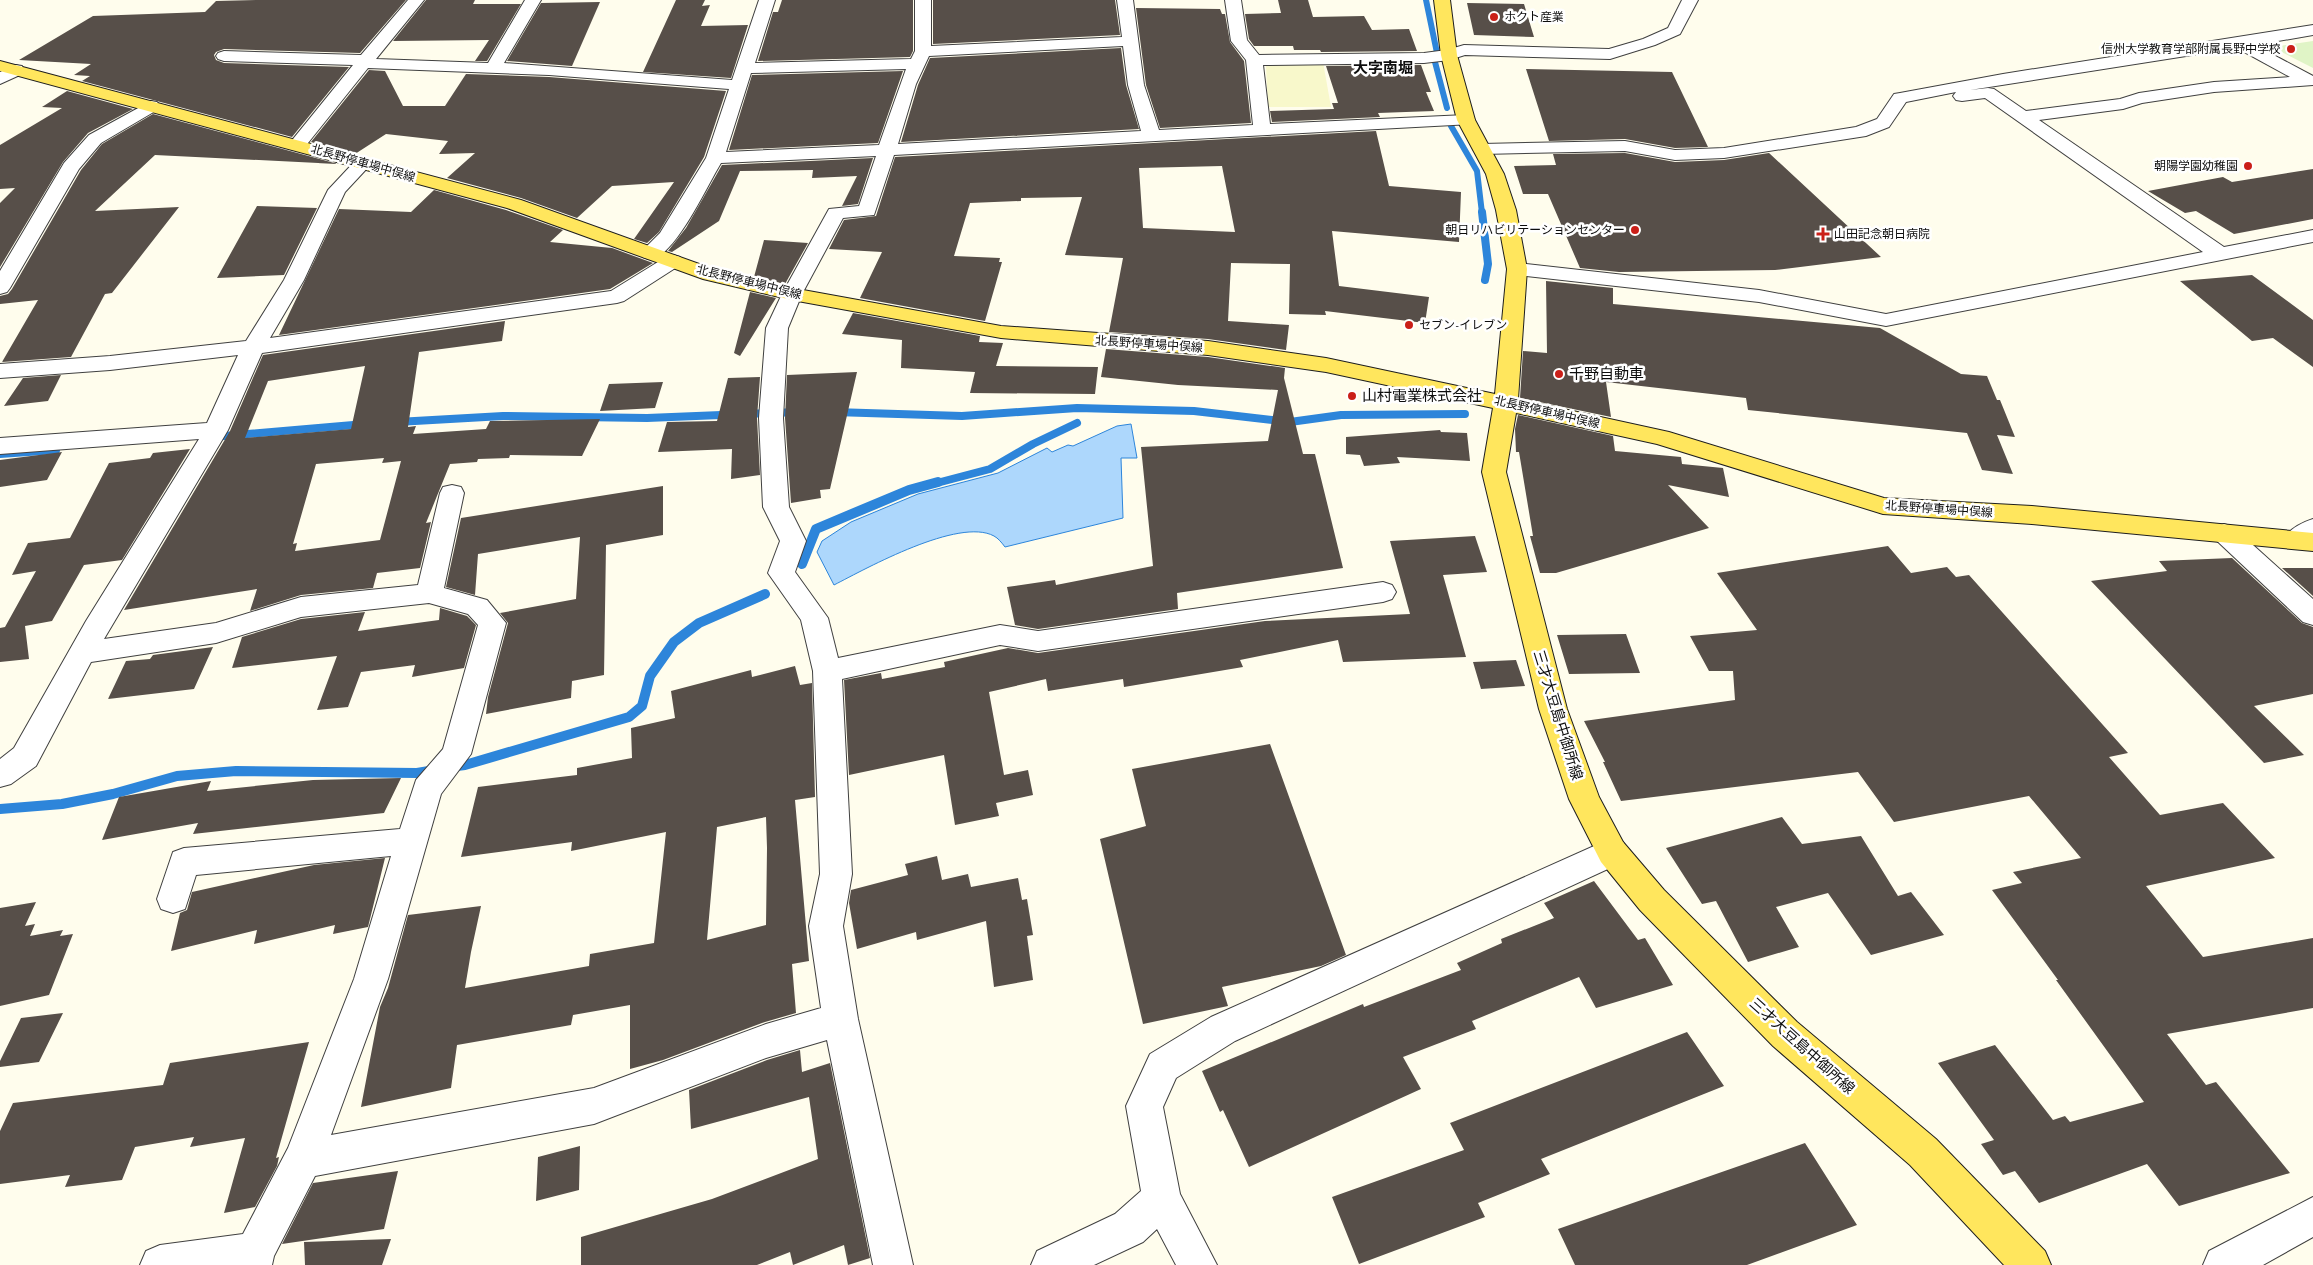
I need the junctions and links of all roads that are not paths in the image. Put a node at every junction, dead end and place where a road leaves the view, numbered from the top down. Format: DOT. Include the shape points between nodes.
graph roads {
  1 [pos="416,0"];
  2 [pos="533,0"];
  3 [pos="767,0"];
  4 [pos="923,0"];
  5 [pos="1125,0"];
  6 [pos="1234,0"];
  7 [pos="1442,0"];
  8 [pos="1690,0"];
  9 [pos="2313,30"];
  10 [pos="1130,41"];
  11 [pos="2241,44"];
  12 [pos="1448,55"];
  13 [pos="224,56"];
  14 [pos="919,58"];
  15 [pos="1254,60"];
  16 [pos="364,62"];
  17 [pos="493,68"];
  18 [pos="744,68"];
  19 [pos="5,69"];
  20 [pos="0,79"];
  21 [pos="2311,82"];
  22 [pos="738,85"];
  23 [pos="1896,104"];
  24 [pos="151,106"];
  25 [pos="2022,117"];
  26 [pos="1466,120"];
  27 [pos="1262,129"];
  28 [pos="1152,136"];
  29 [pos="298,144"];
  30 [pos="1482,149"];
  31 [pos="887,152"];
  32 [pos="715,158"];
  33 [pos="363,163"];
  34 [pos="2313,236"];
  35 [pos="650,253"];
  36 [pos="2220,254"];
  37 [pos="673,261"];
  38 [pos="1518,268"];
  39 [pos="0,288"];
  40 [pos="792,294"];
  41 [pos="254,347"];
  42 [pos="0,371"];
  43 [pos="1506,402"];
  44 [pos="212,438"];
  45 [pos="0,446"];
  46 [pos="452,494"];
  47 [pos="2224,533"];
  48 [pos="2307,537"];
  49 [pos="1383,592"];
  50 [pos="429,593"];
  51 [pos="2313,615"];
  52 [pos="82,653"];
  53 [pos="827,672"];
  54 [pos="0,775"];
  55 [pos="413,840"];
  56 [pos="1612,852"];
  57 [pos="173,899"];
  58 [pos="840,1019"];
  59 [pos="303,1159"];
  60 [pos="1162,1199"];
  61 [pos="2313,1216"];
  62 [pos="254,1258"];
  63 [pos="160,1265"];
  64 [pos="893,1265"];
  65 [pos="1051,1265"];
  66 [pos="1197,1265"];
  67 [pos="2031,1265"];
  68 [pos="2223,1265"];
  1 -- 16 [label="street"];
  2 -- 17 [label="street"];
  3 -- 18 [label="street"];
  4 -- 14 [label="street"];
  5 -- 10 [label="street"];
  6 -- 15 [label="street" via="1239,41"];
  7 -- 12 [label="main road, 三才大豆島中御所線"];
  8 -- 12 [label="street" via="1674,31 1610,54 1464,50"];
  9 -- 11 [label="street"];
  10 -- 14 [label="street"];
  10 -- 28 [label="street" via="1136,85"];
  11 -- 21 [label="street"];
  11 -- 23 [label="street" via="1968,84 1900,98"];
  12 -- 15 [label="street"];
  12 -- 26 [label="main road, 三才大豆島中御所線"];
  13 -- 16 [label="street"];
  14 -- 18 [label="street"];
  14 -- 31 [label="street"];
  15 -- 27 [label="street"];
  16 -- 17 [label="street"];
  16 -- 29 [label="street"];
  17 -- 22 [label="street"];
  18 -- 22 [label="street"];
  19 -- 20 [label="street"];
  19 -- 24 [label="main road, 北長野停車場中俣線"];
  21 -- 25 [label="street" via="2214,87 2139,98 2122,104"];
  22 -- 32 [label="street"];
  23 -- 25 [label="street" via="1988,93"];
  23 -- 30 [label="street" via="1883,123 1860,132 1724,153 1675,155 1625,146"];
  24 -- 29 [label="main road, 北長野停車場中俣線"];
  24 -- 39 [label="street" via="95,139 71,167"];
  25 -- 36 [label="street"];
  26 -- 27 [label="street"];
  26 -- 30 [label="main road, 三才大豆島中御所線"];
  27 -- 28 [label="street"];
  28 -- 31 [label="street"];
  29 -- 33 [label="main road, 北長野停車場中俣線"];
  30 -- 38 [label="main road, 三才大豆島中御所線" via="1506,210"];
  31 -- 32 [label="street"];
  31 -- 40 [label="street" via="867,211 836,213"];
  32 -- 35 [label="street" via="668,236"];
  33 -- 35 [label="main road, 北長野停車場中俣線" via="514,204"];
  33 -- 41 [label="street" via="337,190 294,280"];
  34 -- 36 [label="street"];
  35 -- 37 [label="main road, 北長野停車場中俣線"];
  36 -- 38 [label="street" via="1886,320 1759,296"];
  37 -- 40 [label="main road, 北長野停車場中俣線" via="710,275"];
  37 -- 41 [label="street" via="617,298"];
  38 -- 43 [label="main road, 三才大豆島中御所線"];
  40 -- 43 [label="main road, 北長野停車場中俣線" via="1001,332 1208,348 1326,364"];
  40 -- 53 [label="street" via="776,328 771,412 776,507 793,541 781,573 814,618"];
  41 -- 42 [label="street"];
  41 -- 44 [label="street"];
  43 -- 47 [label="main road, 北長野停車場中俣線" via="1661,437 1883,506 2032,515"];
  43 -- 56 [label="main road, 三才大豆島中御所線" via="1494,472 1553,710 1584,799"];
  44 -- 45 [label="street"];
  44 -- 52 [label="street"];
  46 -- 50 [label="street"];
  47 -- 48 [label="main road, 北長野停車場中俣線"];
  47 -- 51 [label="street"];
  49 -- 53 [label="street" via="1038,641 1000,635"];
  50 -- 52 [label="street" via="300,607 216,633"];
  50 -- 55 [label="street" via="477,607 492,623 456,754 427,789"];
  52 -- 54 [label="street" via="24,757"];
  53 -- 58 [label="street" via="836,874 826,926"];
  55 -- 57 [label="street" via="184,862"];
  55 -- 59 [label="street" via="371,979"];
  56 -- 60 [label="street" via="1223,1029 1163,1066 1144,1106"];
  56 -- 67 [label="main road, 三才大豆島中御所線" via="1652,900 1785,1034 1923,1152"];
  58 -- 59 [label="street" via="766,1041 594,1106"];
  58 -- 64 [label="street"];
  59 -- 62 [label="street"];
  60 -- 65 [label="street" via="1129,1228"];
  60 -- 66 [label="street"];
  61 -- 68 [label="street"];
  62 -- 63 [label="street"];
}
